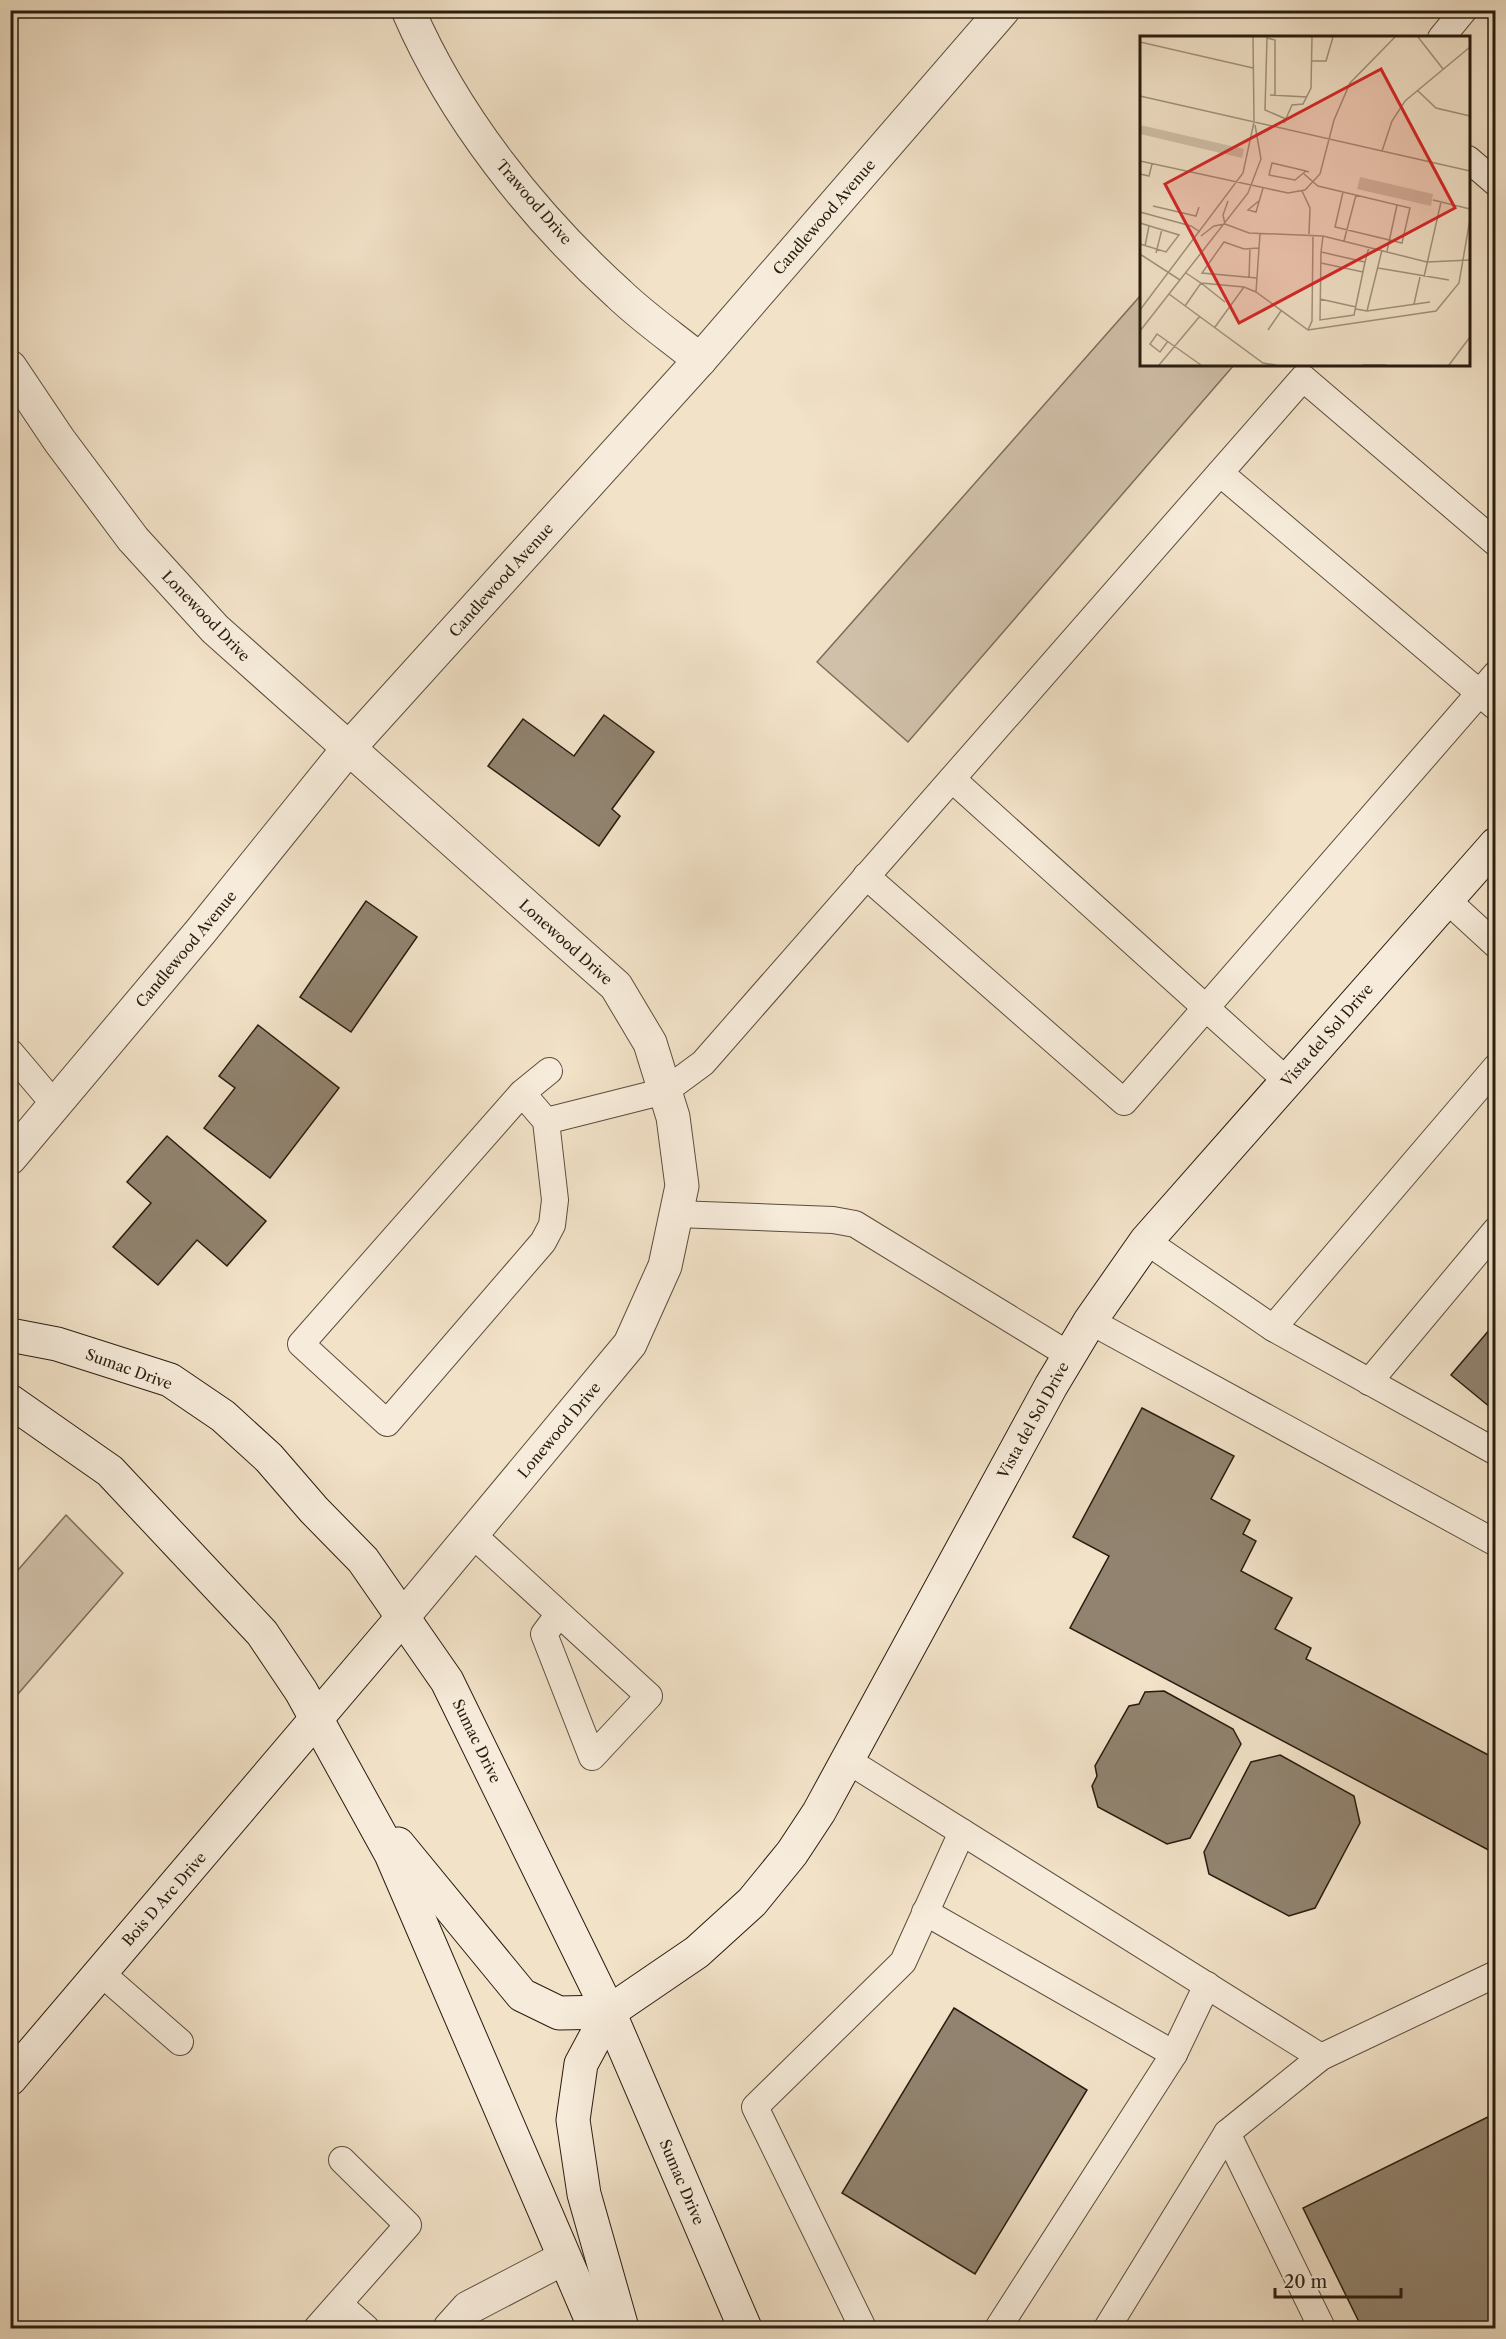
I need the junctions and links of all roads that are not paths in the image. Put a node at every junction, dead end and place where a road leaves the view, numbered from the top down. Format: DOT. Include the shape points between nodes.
graph roads {
  1 [pos="408,10"];
  2 [pos="1003,10"];
  3 [pos="1464,10"];
  4 [pos="1443,36"];
  5 [pos="1470,161"];
  6 [pos="1496,183"];
  7 [pos="700,360"];
  8 [pos="10,367"];
  9 [pos="1220,473"];
  10 [pos="1496,543"];
  11 [pos="1496,674"];
  12 [pos="1487,700"];
  13 [pos="347,750"];
  14 [pos="952,778"];
  15 [pos="1496,844"];
  16 [pos="867,876"];
  17 [pos="1447,900"];
  18 [pos="1496,945"];
  19 [pos="1206,1008"];
  20 [pos="10,1052"];
  21 [pos="1496,1067"];
  22 [pos="549,1071"];
  23 [pos="1287,1081"];
  24 [pos="665,1091"];
  25 [pos="522,1093"];
  26 [pos="55,1105"];
  27 [pos="546,1120"];
  28 [pos="10,1158"];
  29 [pos="676,1214"];
  30 [pos="1496,1230"];
  31 [pos="1146,1241"];
  32 [pos="1090,1321"];
  33 [pos="1273,1328"];
  34 [pos="10,1335"];
  35 [pos="1069,1355"];
  36 [pos="1369,1382"];
  37 [pos="10,1401"];
  38 [pos="1496,1452"];
  39 [pos="472,1534"];
  40 [pos="1496,1544"];
  41 [pos="559,1614"];
  42 [pos="402,1618"];
  43 [pos="317,1720"];
  44 [pos="847,1760"];
  45 [pos="359,1795"];
  46 [pos="962,1832"];
  47 [pos="925,1912"];
  48 [pos="101,1972"];
  49 [pos="1496,1974"];
  50 [pos="1207,1985"];
  51 [pos="609,2012"];
  52 [pos="180,2042"];
  53 [pos="1174,2054"];
  54 [pos="1322,2056"];
  55 [pos="10,2079"];
  56 [pos="1227,2133"];
  57 [pos="342,2160"];
  58 [pos="564,2258"];
  59 [pos="339,2304"];
  60 [pos="317,2328"];
  61 [pos="366,2328"];
  62 [pos="450,2328"];
  63 [pos="596,2328"];
  64 [pos="622,2328"];
  65 [pos="745,2328"];
  66 [pos="863,2328"];
  67 [pos="998,2328"];
  68 [pos="1107,2328"];
  69 [pos="1322,2328"];
  1 -- 7 [label="street, Trawood Drive" via="420,40 483,142 540,212 619,294"];
  2 -- 7 [label="street, Candlewood Avenue"];
  3 -- 4 [label="lane"];
  5 -- 6 [label="lane"];
  7 -- 13 [label="street, Candlewood Avenue"];
  8 -- 13 [label="street, Lonewood Drive" via="134,539 215,629"];
  9 -- 10 [label="lane" via="1303,378"];
  9 -- 12 [label="lane"];
  9 -- 14 [label="lane"];
  11 -- 12 [label="lane"];
  12 -- 19 [label="lane"];
  13 -- 24 [label="street, Lonewood Drive" via="616,986 650,1043"];
  13 -- 26 [label="street, Candlewood Avenue"];
  14 -- 16 [label="lane"];
  14 -- 19 [label="lane"];
  15 -- 17 [label="street, Vista del Sol Drive"];
  16 -- 19 [label="lane" via="1124,1102"];
  16 -- 24 [label="lane" via="703,1063"];
  17 -- 18 [label="lane"];
  17 -- 23 [label="street, Vista del Sol Drive"];
  19 -- 23 [label="lane"];
  20 -- 26 [label="lane"];
  21 -- 33 [label="lane"];
  22 -- 25 [label="lane"];
  23 -- 31 [label="street, Vista del Sol Drive"];
  24 -- 27 [label="lane"];
  24 -- 29 [label="street, Lonewood Drive" via="673,1117 682,1186"];
  25 -- 27 [label="lane"];
  25 -- 27 [label="lane" via="301,1344 387,1423 543,1242 552,1225 555,1200"];
  26 -- 28 [label="street, Candlewood Avenue"];
  29 -- 35 [label="lane" via="855,1224"];
  29 -- 39 [label="street, Lonewood Drive" via="665,1266 630,1344"];
  30 -- 36 [label="lane"];
  31 -- 32 [label="street, Vista del Sol Drive"];
  31 -- 33 [label="lane"];
  32 -- 35 [label="street, Vista del Sol Drive"];
  32 -- 40 [label="lane"];
  33 -- 36 [label="lane"];
  34 -- 42 [label="street, Sumac Drive" via="57,1344 170,1380 223,1416 269,1458 363,1560"];
  35 -- 44 [label="street, Vista del Sol Drive"];
  36 -- 38 [label="lane"];
  37 -- 43 [label="street" via="110,1471 180,1543 262,1633"];
  39 -- 41 [label="lane"];
  39 -- 42 [label="street, Lonewood Drive"];
  41 -- 41 [label="lane" via="649,1695 592,1757 544,1634"];
  42 -- 43 [label="street, Bois D Arc Drive"];
  42 -- 51 [label="street, Sumac Drive" via="447,1681"];
  43 -- 45 [label="street"];
  43 -- 48 [label="street, Bois D Arc Drive"];
  44 -- 46 [label="lane"];
  44 -- 51 [label="street, Vista del Sol Drive" via="792,1853 752,1902 697,1952"];
  45 -- 51 [label="street" via="522,1995 559,2013"];
  45 -- 58 [label="street" via="391,1854"];
  46 -- 47 [label="lane"];
  46 -- 50 [label="lane"];
  47 -- 53 [label="lane"];
  47 -- 66 [label="lane" via="903,1962 755,2107"];
  48 -- 52 [label="lane"];
  48 -- 55 [label="street, Bois D Arc Drive"];
  49 -- 54 [label="lane"];
  50 -- 53 [label="lane"];
  50 -- 54 [label="lane"];
  51 -- 64 [label="street" via="581,2064 573,2120 584,2194"];
  51 -- 65 [label="street, Sumac Drive"];
  53 -- 67 [label="lane"];
  54 -- 56 [label="lane"];
  56 -- 68 [label="lane"];
  56 -- 69 [label="lane"];
  57 -- 59 [label="lane" via="408,2225"];
  58 -- 62 [label="street" via="468,2308"];
  58 -- 63 [label="street"];
  59 -- 60 [label="lane"];
  59 -- 61 [label="lane"];
}
